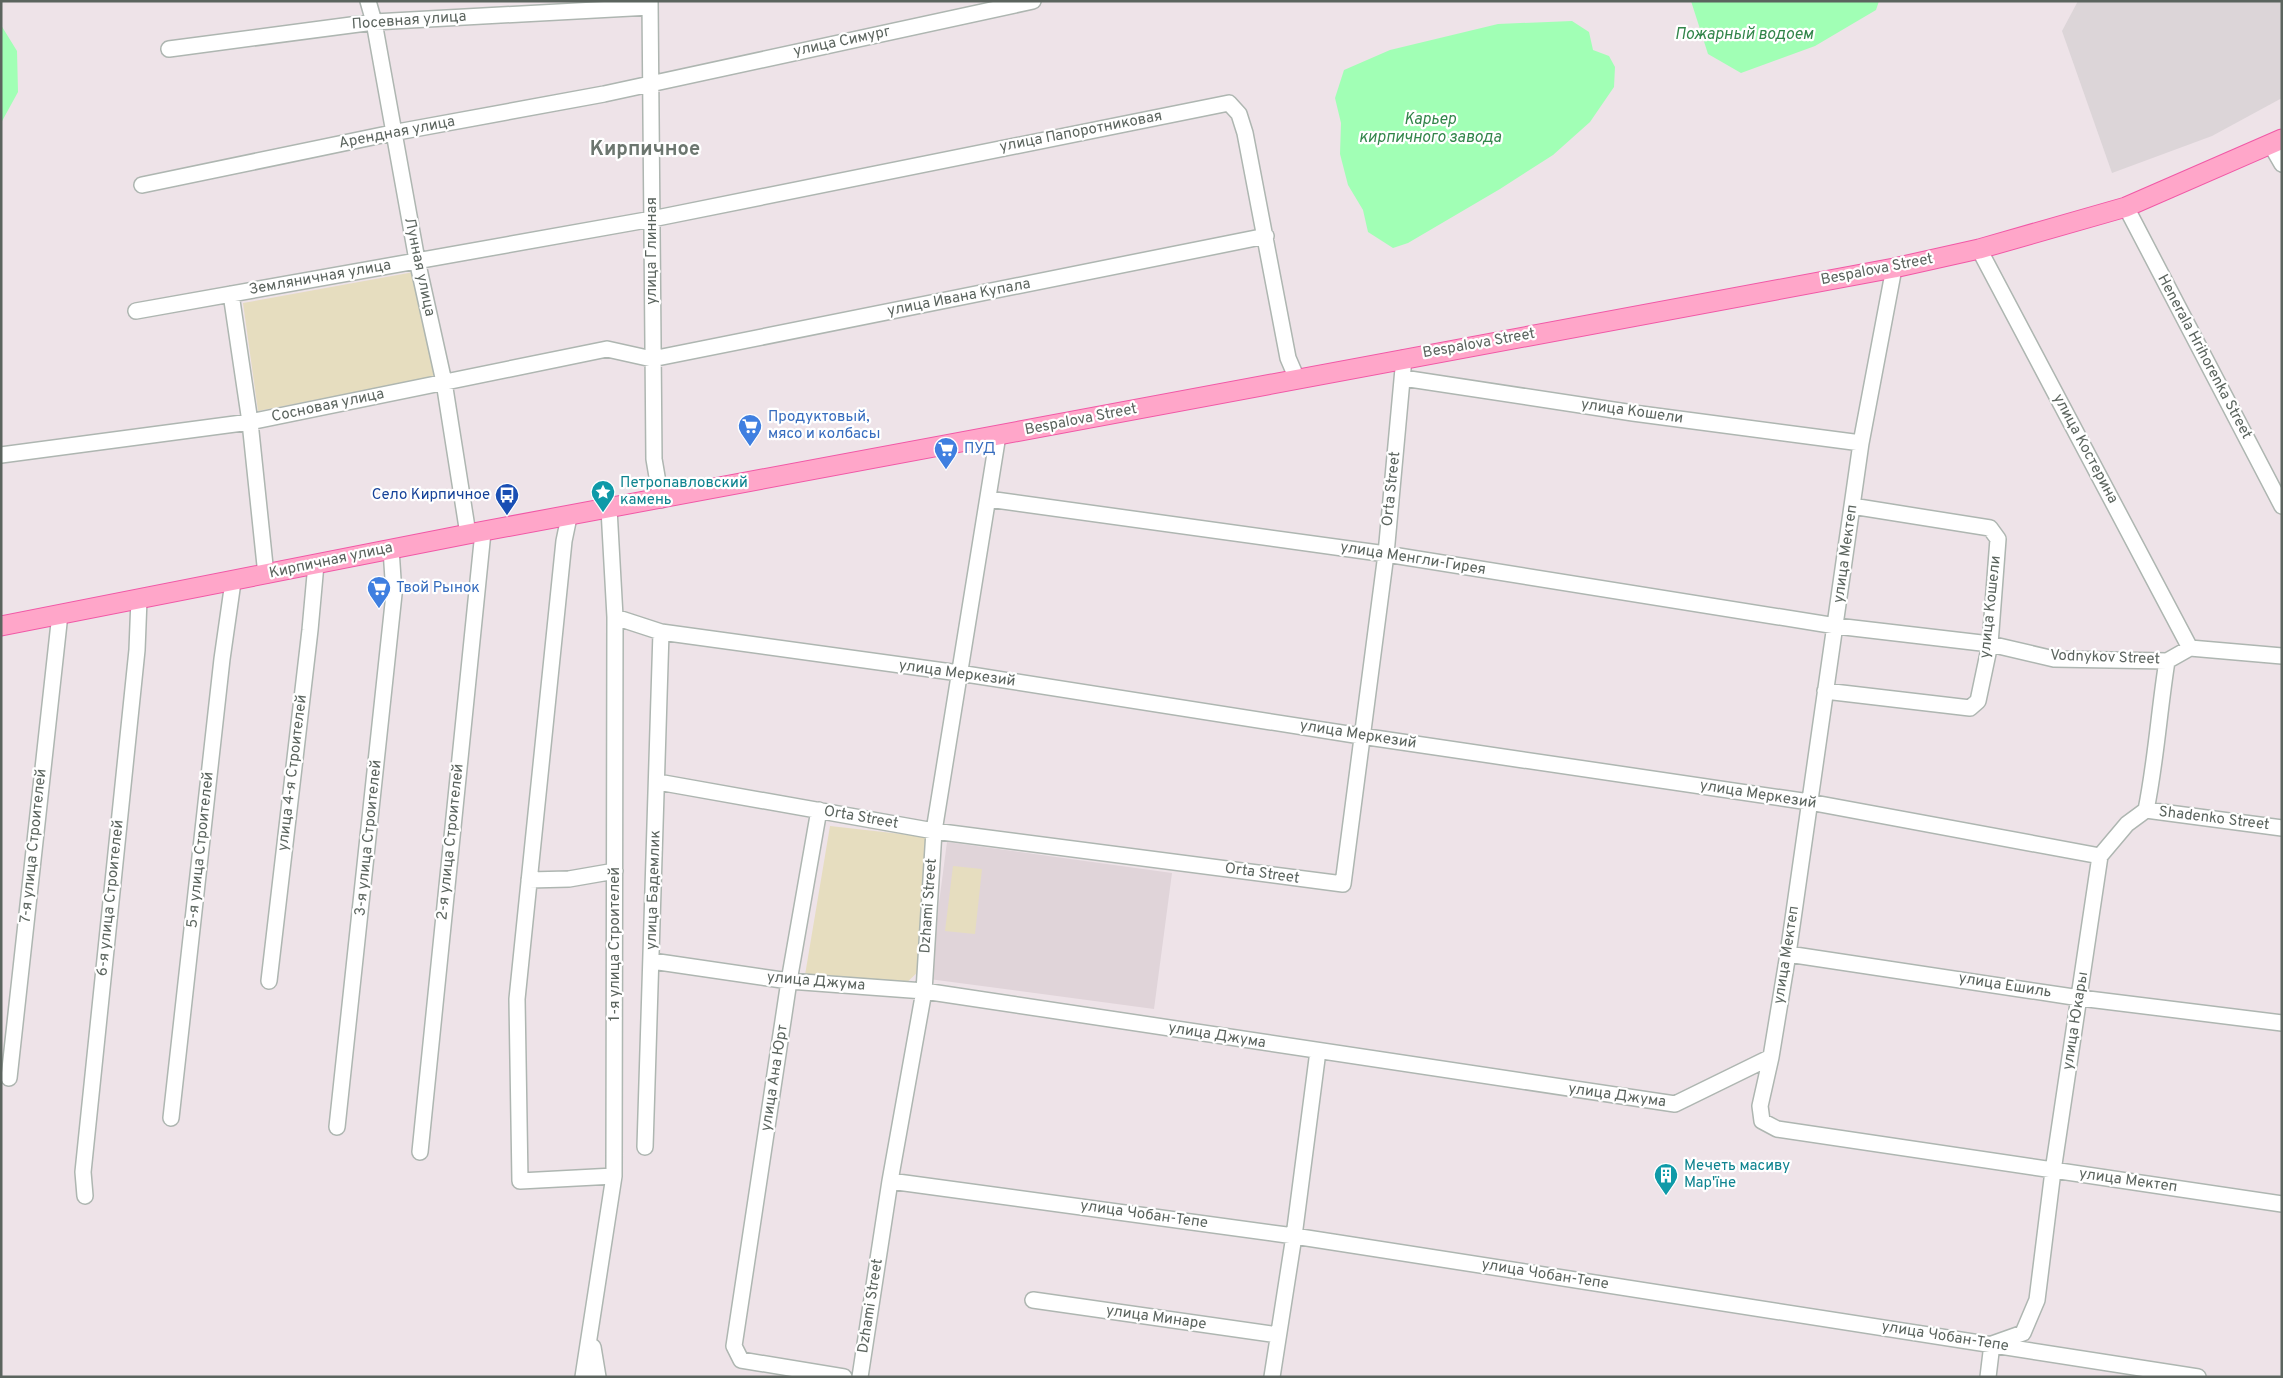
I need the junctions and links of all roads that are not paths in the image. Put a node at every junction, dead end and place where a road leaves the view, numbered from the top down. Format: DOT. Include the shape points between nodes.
graph roads {
  1 [pos="368,1"];
  2 [pos="1033,1"];
  3 [pos="650,4"];
  4 [pos="374,22"];
  5 [pos="169,49"];
  6 [pos="651,83"];
  7 [pos="392,133"];
  8 [pos="2276,142"];
  9 [pos="2282,164"];
  10 [pos="142,185"];
  11 [pos="2126,207"];
  12 [pos="652,219"];
  13 [pos="1266,236"];
  14 [pos="1979,250"];
  15 [pos="417,260"];
  16 [pos="1894,268"];
  17 [pos="231,294"];
  18 [pos="136,311"];
  19 [pos="1404,358"];
  20 [pos="652,359"];
  21 [pos="1403,378"];
  22 [pos="1297,380"];
  23 [pos="444,382"];
  24 [pos="250,422"];
  25 [pos="998,435"];
  26 [pos="1862,443"];
  27 [pos="1,455"];
  28 [pos="988,499"];
  29 [pos="661,500"];
  30 [pos="1852,506"];
  31 [pos="2282,506"];
  32 [pos="609,509"];
  33 [pos="569,516"];
  34 [pos="476,533"];
  35 [pos="391,549"];
  36 [pos="1386,554"];
  37 [pos="316,564"];
  38 [pos="266,574"];
  39 [pos="233,582"];
  40 [pos="139,600"];
  41 [pos="60,614"];
  42 [pos="615,617"];
  43 [pos="1,626"];
  44 [pos="1836,626"];
  45 [pos="661,632"];
  46 [pos="1990,644"];
  47 [pos="2190,648"];
  48 [pos="2282,656"];
  49 [pos="2167,661"];
  50 [pos="960,674"];
  51 [pos="1825,691"];
  52 [pos="1361,736"];
  53 [pos="658,782"];
  54 [pos="1809,802"];
  55 [pos="819,810"];
  56 [pos="2146,810"];
  57 [pos="2282,828"];
  58 [pos="934,831"];
  59 [pos="2100,856"];
  60 [pos="615,871"];
  61 [pos="529,880"];
  62 [pos="1788,954"];
  63 [pos="652,961"];
  64 [pos="269,981"];
  65 [pos="789,981"];
  66 [pos="924,991"];
  67 [pos="2080,998"];
  68 [pos="2282,1023"];
  69 [pos="1318,1051"];
  70 [pos="1771,1057"];
  71 [pos="9,1078"];
  72 [pos="171,1118"];
  73 [pos="337,1127"];
  74 [pos="645,1148"];
  75 [pos="420,1152"];
  76 [pos="2053,1171"];
  77 [pos="614,1176"];
  78 [pos="890,1181"];
  79 [pos="85,1196"];
  80 [pos="2282,1204"];
  81 [pos="1294,1236"];
  82 [pos="1033,1300"];
  83 [pos="593,1313"];
  84 [pos="1278,1335"];
  85 [pos="1992,1344"];
  86 [pos="583,1377"];
  87 [pos="598,1377"];
  88 [pos="844,1377"];
  89 [pos="860,1377"];
  90 [pos="1272,1377"];
  91 [pos="1988,1377"];
  92 [pos="2198,1377"];
  1 -- 4 [label="street, Лунная улица"];
  2 -- 6 [label="street, улица Симург"];
  3 -- 4 [label="street, Посевная улица"];
  3 -- 6 [label="street, улица Глинная"];
  4 -- 5 [label="street, Посевная улица"];
  4 -- 7 [label="street, Лунная улица"];
  6 -- 7 [label="street, Арендная улица"];
  6 -- 12 [label="street, улица Глинная"];
  7 -- 10 [label="street, Арендная улица"];
  7 -- 15 [label="street, Лунная улица"];
  8 -- 9 [label="street"];
  8 -- 11 [label="main road, Bespalova Street"];
  11 -- 14 [label="main road, Bespalova Street"];
  11 -- 31 [label="street, Henerala Hrihorenka Street"];
  12 -- 13 [label="street, улица Папоротниковая" via="1229,103 1239,114 1245,133"];
  12 -- 15 [label="street, Земляничная улица"];
  12 -- 20 [label="street, улица Глинная"];
  13 -- 20 [label="street, улица Ивана Купала"];
  13 -- 22 [label="street, улица Папоротниковая" via="1288,358"];
  14 -- 16 [label="main road, Bespalova Street"];
  14 -- 47 [label="street, улица Костерина"];
  15 -- 17 [label="street, Земляничная улица"];
  15 -- 23 [label="street, Лунная улица"];
  16 -- 19 [label="main road, Bespalova Street"];
  16 -- 26 [label="street, улица Мектеп"];
  17 -- 18 [label="street, Земляничная улица"];
  17 -- 24 [label="street"];
  19 -- 21 [label="street, Orta Street"];
  19 -- 22 [label="main road, Bespalova Street"];
  20 -- 23 [label="street, Сосновая улица" via="607,349"];
  20 -- 29 [label="street, улица Глинная" via="654,459"];
  21 -- 26 [label="street, улица Кошели"];
  21 -- 36 [label="street, Orta Street"];
  22 -- 25 [label="main road, Bespalova Street"];
  23 -- 24 [label="street, Сосновая улица"];
  23 -- 34 [label="street, Лунная улица"];
  24 -- 27 [label="street, Сосновая улица"];
  24 -- 38 [label="street"];
  25 -- 28 [label="street, Dzhami Street"];
  25 -- 29 [label="main road, Bespalova Street"];
  26 -- 30 [label="street, улица Мектеп"];
  28 -- 36 [label="street, улица Менгли-Гирея"];
  28 -- 50 [label="street, Dzhami Street"];
  29 -- 32 [label="main road, Кирпичная улица"];
  30 -- 44 [label="street, улица Мектеп"];
  30 -- 46 [label="street, улица Кошели" via="1990,528 1998,539"];
  32 -- 33 [label="main road, Кирпичная улица"];
  32 -- 42 [label="street, 1-я улица Строителей"];
  33 -- 34 [label="main road, Кирпичная улица"];
  33 -- 61 [label="street"];
  34 -- 35 [label="main road, Кирпичная улица"];
  34 -- 75 [label="street, 2-я улица Строителей"];
  35 -- 37 [label="main road, Кирпичная улица"];
  35 -- 73 [label="street, 3-я улица Строителей" via="393,604"];
  36 -- 44 [label="street, улица Менгли-Гирея"];
  36 -- 52 [label="street, Orta Street"];
  37 -- 38 [label="main road, Кирпичная улица"];
  37 -- 64 [label="street, улица 4-я Строителей"];
  38 -- 39 [label="main road, Кирпичная улица"];
  39 -- 40 [label="main road, Кирпичная улица"];
  39 -- 72 [label="street, 5-я улица Строителей"];
  40 -- 41 [label="main road, Кирпичная улица"];
  40 -- 79 [label="street, 6-я улица Строителей" via="137,650 83,1172"];
  41 -- 43 [label="main road, Кирпичная улица"];
  41 -- 71 [label="street, 7-я улица Строителей"];
  42 -- 45 [label="street, улица Меркезий"];
  42 -- 60 [label="street, 1-я улица Строителей"];
  44 -- 46 [label="street, Vodnykov Street"];
  44 -- 51 [label="street, улица Мектеп"];
  45 -- 50 [label="street, улица Меркезий"];
  45 -- 53 [label="street, улица Бадемлик"];
  46 -- 49 [label="street, Vodnykov Street" via="2054,659"];
  46 -- 51 [label="street, улица Кошели" via="1978,701 1970,708"];
  47 -- 48 [label="street"];
  47 -- 49 [label="street, Vodnykov Street"];
  49 -- 56 [label="street"];
  50 -- 52 [label="street, улица Меркезий"];
  50 -- 58 [label="street, Dzhami Street"];
  51 -- 54 [label="street, улица Мектеп"];
  52 -- 54 [label="street, улица Меркезий"];
  52 -- 58 [label="street, Orta Street" via="1343,884"];
  53 -- 55 [label="street, Orta Street"];
  53 -- 63 [label="street, улица Бадемлик"];
  54 -- 59 [label="street, улица Меркезий"];
  54 -- 62 [label="street, улица Мектеп"];
  55 -- 58 [label="street, Orta Street"];
  55 -- 65 [label="street, улица Ана Юрт"];
  56 -- 57 [label="street, Shadenko Street"];
  56 -- 59 [label="street" via="2127,824"];
  58 -- 66 [label="street, Dzhami Street"];
  59 -- 67 [label="street, улица Юкары"];
  60 -- 61 [label="street"];
  60 -- 77 [label="street, 1-я улица Строителей"];
  61 -- 77 [label="street" via="516,999 520,1181"];
  62 -- 67 [label="street, улица Ешиль"];
  62 -- 70 [label="street, улица Мектеп"];
  63 -- 65 [label="street, улица Джума"];
  63 -- 74 [label="street, улица Бадемлик"];
  65 -- 66 [label="street, улица Джума"];
  65 -- 88 [label="street, улица Ана Юрт" via="734,1346 741,1360"];
  66 -- 69 [label="street, улица Джума"];
  66 -- 78 [label="street, Dzhami Street"];
  67 -- 68 [label="street, улица Ешиль"];
  67 -- 76 [label="street, улица Юкары"];
  69 -- 70 [label="street, улица Джума" via="1675,1104"];
  69 -- 81 [label="street"];
  70 -- 76 [label="street, улица Мектеп" via="1760,1106 1762,1121 1777,1129"];
  76 -- 80 [label="street, улица Мектеп"];
  76 -- 85 [label="street, улица Юкары" via="2037,1300 2023,1333"];
  77 -- 83 [label="street, 1-я улица Строителей"];
  78 -- 81 [label="street, улица Чобан-Тепе"];
  78 -- 89 [label="street, Dzhami Street"];
  81 -- 84 [label="street"];
  81 -- 85 [label="street, улица Чобан-Тепе"];
  82 -- 84 [label="street, улица Минаре"];
  83 -- 86 [label="street, 1-я улица Строителей"];
  83 -- 87 [label="street" via="592,1341"];
  84 -- 90 [label="street"];
  85 -- 91 [label="street"];
  85 -- 92 [label="street, улица Чобан-Тепе"];
}
